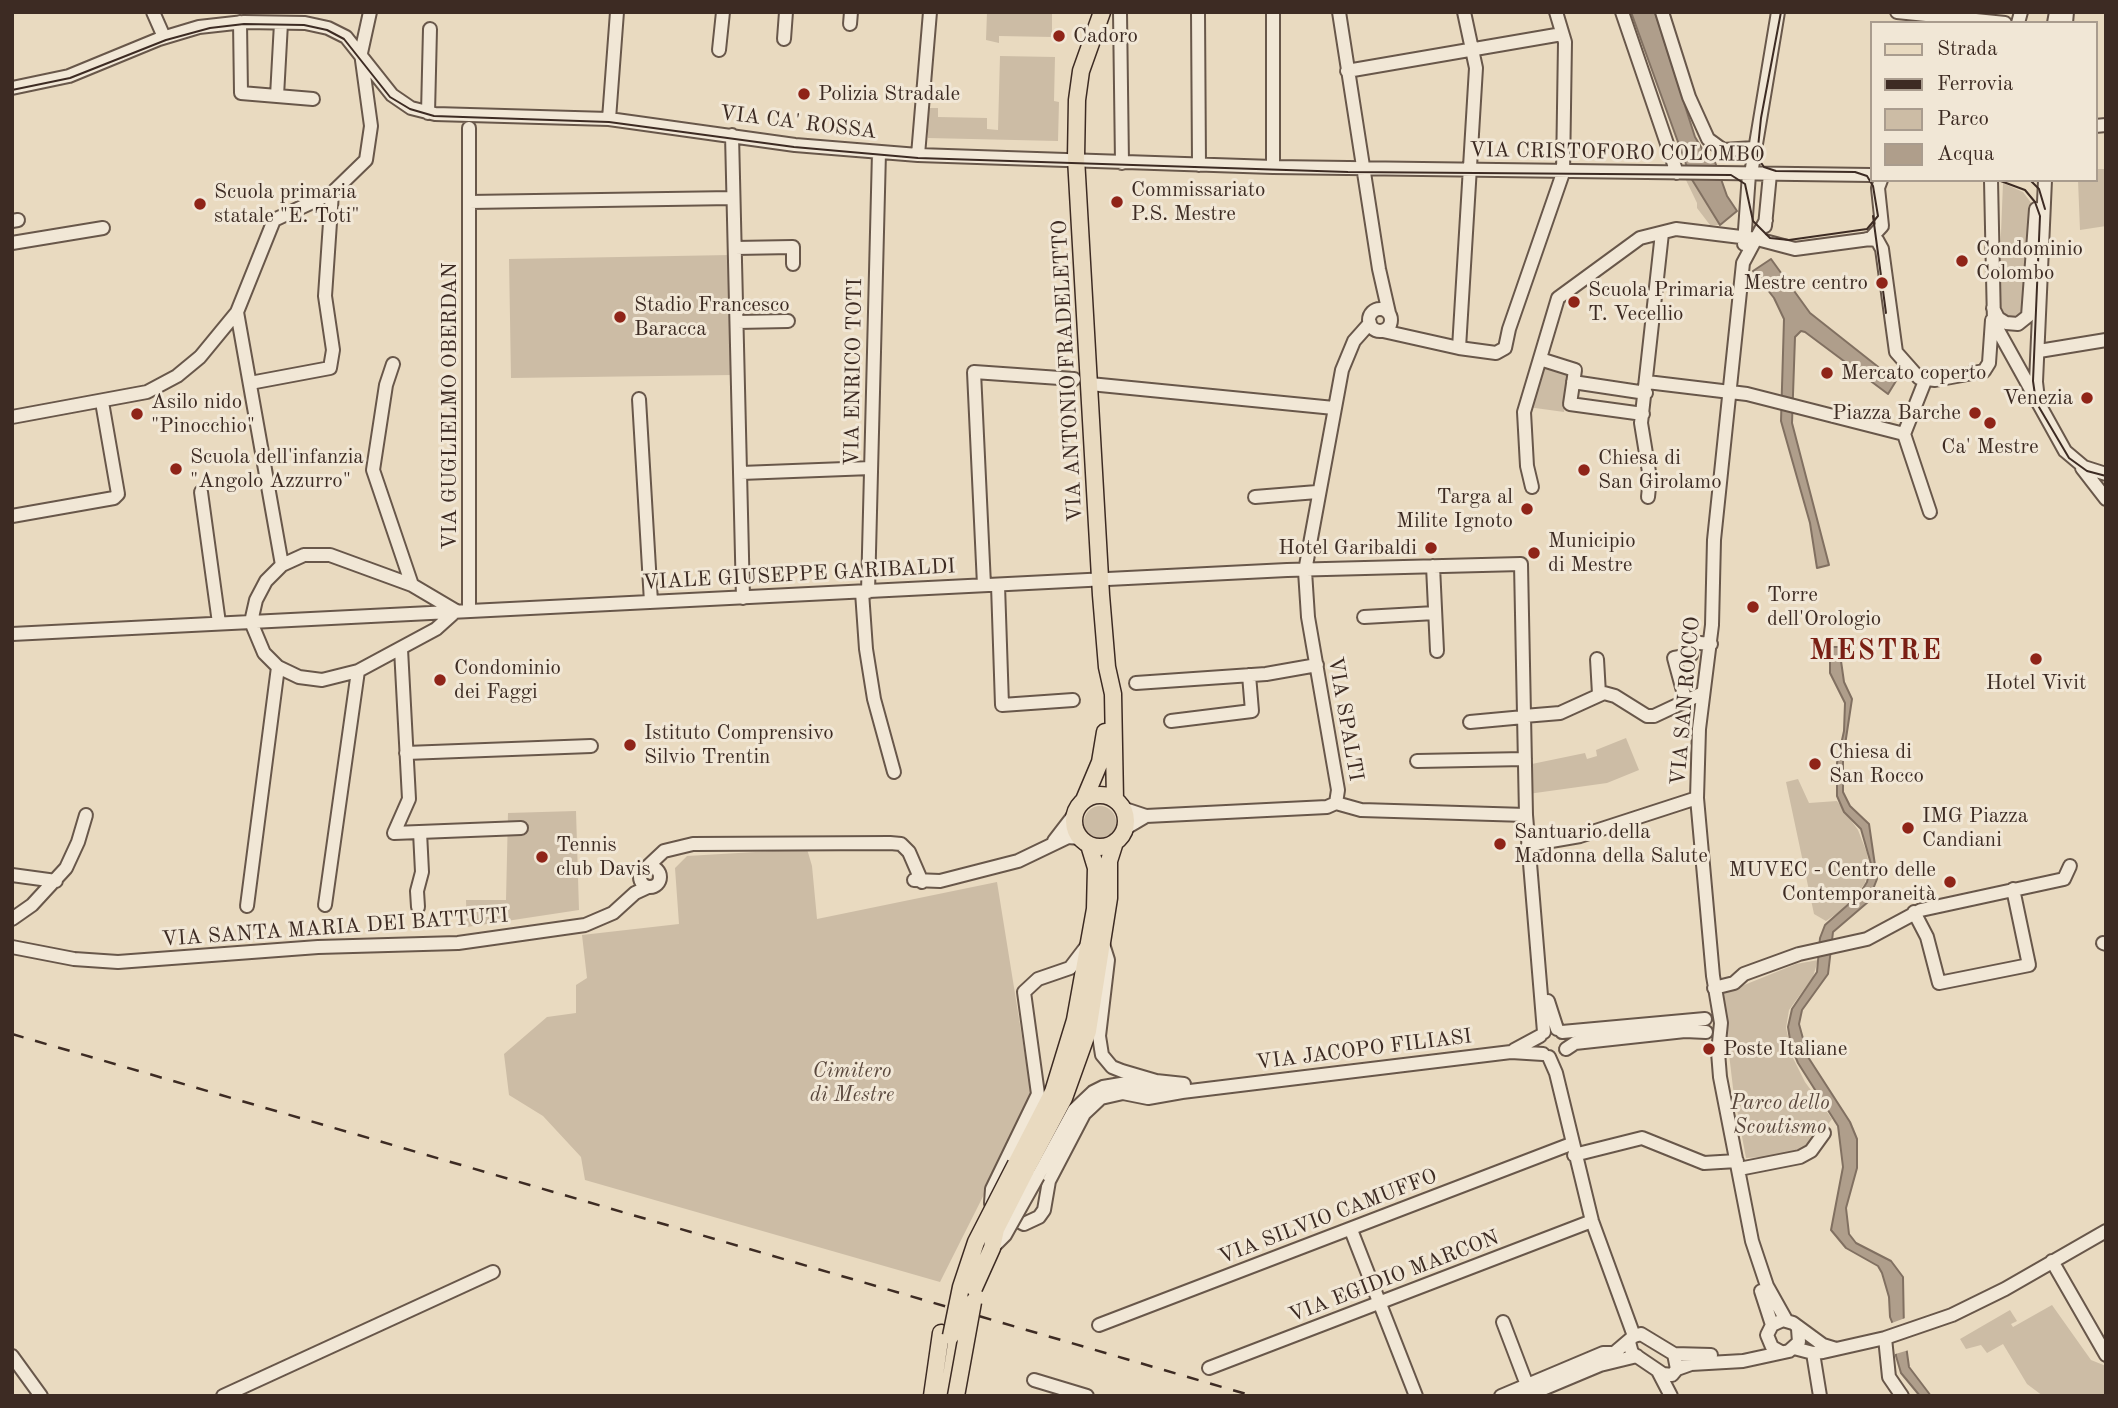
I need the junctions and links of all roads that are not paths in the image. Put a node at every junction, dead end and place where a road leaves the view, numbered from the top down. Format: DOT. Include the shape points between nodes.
graph roads {
  1 [pos="153,12"];
  2 [pos="370,12"];
  3 [pos="617,12"];
  4 [pos="723,12"];
  5 [pos="786,12"];
  6 [pos="930,12"];
  7 [pos="1102,12"];
  8 [pos="1120,12"];
  9 [pos="1198,12"];
  10 [pos="1273,12"];
  11 [pos="1339,12"];
  12 [pos="1456,12"];
  13 [pos="1464,12"];
  14 [pos="1556,12"];
  15 [pos="1622,12"];
  16 [pos="1662,12"];
  17 [pos="1778,12"];
  18 [pos="1897,12"];
  19 [pos="266,17"];
  20 [pos="208,19"];
  21 [pos="1985,21"];
  22 [pos="240,22"];
  23 [pos="281,23"];
  24 [pos="430,29"];
  25 [pos="1562,34"];
  26 [pos="164,37"];
  27 [pos="784,39"];
  28 [pos="719,50"];
  29 [pos="1474,50"];
  30 [pos="361,53"];
  31 [pos="1347,71"];
  32 [pos="382,85"];
  33 [pos="12,88"];
  34 [pos="366,92"];
  35 [pos="277,96"];
  36 [pos="313,99"];
  37 [pos="428,113"];
  38 [pos="609,119"];
  39 [pos="469,128"];
  40 [pos="732,135"];
  41 [pos="1754,148"];
  42 [pos="879,152"];
  43 [pos="918,155"];
  44 [pos="1076,160"];
  45 [pos="1122,163"];
  46 [pos="1199,165"];
  47 [pos="1273,167"];
  48 [pos="1362,168"];
  49 [pos="1471,170"];
  50 [pos="1564,171"];
  51 [pos="1677,173"];
  52 [pos="1750,174"];
  53 [pos="1770,174"];
  54 [pos="1870,178"];
  55 [pos="1991,182"];
  56 [pos="2045,182"];
  57 [pos="1880,186"];
  58 [pos="2037,186"];
  59 [pos="332,193"];
  60 [pos="733,198"];
  61 [pos="469,202"];
  62 [pos="2043,224"];
  63 [pos="103,228"];
  64 [pos="1662,233"];
  65 [pos="1756,239"];
  66 [pos="1867,239"];
  67 [pos="12,243"];
  68 [pos="735,248"];
  69 [pos="793,264"];
  70 [pos="1378,269"];
  71 [pos="1991,301"];
  72 [pos="237,312"];
  73 [pos="1390,315"];
  74 [pos="788,321"];
  75 [pos="1993,321"];
  76 [pos="737,322"];
  77 [pos="1376,324"];
  78 [pos="1419,339"];
  79 [pos="2106,340"];
  80 [pos="2084,345"];
  81 [pos="2068,347"];
  82 [pos="1458,348"];
  83 [pos="2039,351"];
  84 [pos="1540,359"];
  85 [pos="393,364"];
  86 [pos="1574,376"];
  87 [pos="1074,379"];
  88 [pos="1925,381"];
  89 [pos="250,383"];
  90 [pos="1090,384"];
  91 [pos="1646,388"];
  92 [pos="1728,391"];
  93 [pos="639,399"];
  94 [pos="102,402"];
  95 [pos="2039,406"];
  96 [pos="1334,408"];
  97 [pos="1643,414"];
  98 [pos="12,417"];
  99 [pos="1904,433"];
  100 [pos="2077,462"];
  101 [pos="871,468"];
  102 [pos="741,473"];
  103 [pos="2106,474"];
  104 [pos="1532,487"];
  105 [pos="201,492"];
  106 [pos="1317,492"];
  107 [pos="1255,497"];
  108 [pos="1648,497"];
  109 [pos="2106,499"];
  110 [pos="1930,512"];
  111 [pos="12,516"];
  112 [pos="282,565"];
  113 [pos="1433,566"];
  114 [pos="1305,571"];
  115 [pos="1101,580"];
  116 [pos="412,585"];
  117 [pos="998,585"];
  118 [pos="984,586"];
  119 [pos="865,592"];
  120 [pos="743,598"];
  121 [pos="651,602"];
  122 [pos="462,611"];
  123 [pos="1435,613"];
  124 [pos="1364,617"];
  125 [pos="251,622"];
  126 [pos="219,623"];
  127 [pos="12,634"];
  128 [pos="1711,644"];
  129 [pos="401,649"];
  130 [pos="1437,651"];
  131 [pos="1597,659"];
  132 [pos="1317,665"];
  133 [pos="278,667"];
  134 [pos="1107,667"];
  135 [pos="358,671"];
  136 [pos="1250,675"];
  137 [pos="1136,683"];
  138 [pos="1703,693"];
  139 [pos="1599,694"];
  140 [pos="1073,700"];
  141 [pos="1686,702"];
  142 [pos="1524,716"];
  143 [pos="1171,721"];
  144 [pos="1470,722"];
  145 [pos="591,746"];
  146 [pos="406,753"];
  147 [pos="1525,758"];
  148 [pos="1417,761"];
  149 [pos="894,772"];
  150 [pos="1697,798"];
  151 [pos="1084,800"];
  152 [pos="1335,803"];
  153 [pos="1118,804"];
  154 [pos="86,815"];
  155 [pos="1074,815"];
  156 [pos="1527,815"];
  157 [pos="1146,816"];
  158 [pos="520,828"];
  159 [pos="420,832"];
  160 [pos="1120,836"];
  161 [pos="1084,842"];
  162 [pos="1051,844"];
  163 [pos="686,845"];
  164 [pos="1528,845"];
  165 [pos="2070,866"];
  166 [pos="12,875"];
  167 [pos="645,877"];
  168 [pos="56,881"];
  169 [pos="2014,890"];
  170 [pos="325,905"];
  171 [pos="247,906"];
  172 [pos="418,907"];
  173 [pos="1914,912"];
  174 [pos="12,919"];
  175 [pos="1096,942"];
  176 [pos="12,947"];
  177 [pos="1714,985"];
  178 [pos="1711,1023"];
  179 [pos="1551,1032"];
  180 [pos="1566,1049"];
  181 [pos="1509,1052"];
  182 [pos="1546,1055"];
  183 [pos="1222,1087"];
  184 [pos="1182,1093"];
  185 [pos="1825,1133"];
  186 [pos="1572,1149"];
  187 [pos="1738,1165"];
  188 [pos="1027,1170"];
  189 [pos="1592,1221"];
  190 [pos="1351,1230"];
  191 [pos="2106,1231"];
  192 [pos="976,1242"];
  193 [pos="2052,1262"];
  194 [pos="1758,1264"];
  195 [pos="494,1272"];
  196 [pos="967,1293"];
  197 [pos="1380,1303"];
  198 [pos="1786,1320"];
  199 [pos="1503,1322"];
  200 [pos="1099,1325"];
  201 [pos="1798,1329"];
  202 [pos="1770,1331"];
  203 [pos="950,1335"];
  204 [pos="1885,1338"];
  205 [pos="1631,1339"];
  206 [pos="1836,1349"];
  207 [pos="1788,1350"];
  208 [pos="1812,1353"];
  209 [pos="1614,1354"];
  210 [pos="1674,1354"];
  211 [pos="2106,1355"];
  212 [pos="12,1356"];
  213 [pos="1637,1356"];
  214 [pos="1600,1365"];
  215 [pos="1209,1368"];
  216 [pos="1658,1370"];
  217 [pos="1676,1371"];
  218 [pos="1034,1380"];
  219 [pos="1527,1390"];
  220 [pos="41,1396"];
  221 [pos="223,1396"];
  222 [pos="932,1396"];
  223 [pos="942,1396"];
  224 [pos="948,1396"];
  225 [pos="957,1396"];
  226 [pos="1087,1396"];
  227 [pos="1416,1396"];
  228 [pos="1502,1396"];
  229 [pos="1671,1396"];
  230 [pos="1679,1396"];
  231 [pos="1820,1396"];
  232 [pos="1902,1396"];
  1 -- 26 [label="street"];
  2 -- 30 [label="street"];
  3 -- 38 [label="street"];
  4 -- 28 [label="street"];
  5 -- 27 [label="street"];
  6 -- 43 [label="street"];
  7 -- 44 [label="main road, VIA ANTONIO FRADELETTO" via="1081,71"];
  8 -- 45 [label="street"];
  9 -- 46 [label="street"];
  10 -- 47 [label="street"];
  11 -- 31 [label="street"];
  12 -- 29 [label="street" via="1463,42"];
  13 -- 29 [label="street"];
  14 -- 25 [label="street"];
  15 -- 51 [label="street"];
  16 -- 41 [label="street" via="1689,97 1708,139 1723,150"];
  17 -- 41 [label="street"];
  18 -- 21 [label="street"];
  19 -- 22 [label="street, VIA CA' ROSSA"];
  19 -- 23 [label="street, VIA CA' ROSSA"];
  20 -- 22 [label="street, VIA CA' ROSSA"];
  20 -- 26 [label="street, VIA CA' ROSSA"];
  22 -- 35 [label="street" via="242,93"];
  23 -- 30 [label="street, VIA CA' ROSSA" via="328,28 346,37"];
  23 -- 35 [label="street"];
  24 -- 37 [label="street"];
  25 -- 29 [label="street"];
  25 -- 50 [label="street"];
  26 -- 33 [label="street, VIA CA' ROSSA" via="69,76"];
  29 -- 31 [label="street"];
  29 -- 49 [label="street"];
  30 -- 32 [label="street, VIA CA' ROSSA"];
  30 -- 34 [label="street"];
  31 -- 48 [label="street"];
  32 -- 34 [label="street"];
  32 -- 37 [label="street, VIA CA' ROSSA" via="401,102"];
  34 -- 59 [label="street" via="371,126 366,160"];
  35 -- 36 [label="street"];
  37 -- 38 [label="street, VIA CA' ROSSA"];
  38 -- 40 [label="street, VIA CA' ROSSA"];
  39 -- 61 [label="street, VIA GUGLIELMO OBERDAN"];
  40 -- 42 [label="street, VIA CA' ROSSA"];
  40 -- 60 [label="street"];
  41 -- 52 [label="street"];
  42 -- 43 [label="street, VIA CA' ROSSA"];
  42 -- 101 [label="street, VIA ENRICO TOTI"];
  43 -- 44 [label="street, VIA CA' ROSSA"];
  44 -- 45 [label="street, VIA CA' ROSSA"];
  44 -- 90 [label="main road, VIA ANTONIO FRADELETTO"];
  45 -- 46 [label="street, VIA CA' ROSSA"];
  46 -- 47 [label="street, VIA CA' ROSSA"];
  47 -- 48 [label="street, VIA CA' ROSSA"];
  48 -- 49 [label="street, VIA CRISTOFORO COLOMBO"];
  48 -- 70 [label="street"];
  49 -- 50 [label="street, VIA CRISTOFORO COLOMBO"];
  49 -- 82 [label="street"];
  50 -- 51 [label="street, VIA CRISTOFORO COLOMBO"];
  50 -- 82 [label="street" via="1505,348 1501,352"];
  51 -- 52 [label="street, VIA CRISTOFORO COLOMBO"];
  52 -- 53 [label="street, VIA CRISTOFORO COLOMBO"];
  52 -- 65 [label="street"];
  53 -- 54 [label="street, VIA CRISTOFORO COLOMBO"];
  53 -- 65 [label="street" via="1766,220"];
  55 -- 71 [label="street"];
  56 -- 62 [label="street"];
  57 -- 66 [label="street" via="1880,232"];
  58 -- 62 [label="street"];
  58 -- 71 [label="street" via="2028,316 2018,324 2005,323"];
  59 -- 72 [label="street" via="274,220"];
  59 -- 89 [label="street" via="325,296 333,350 330,368"];
  60 -- 61 [label="street"];
  60 -- 68 [label="street"];
  61 -- 122 [label="street, VIA GUGLIELMO OBERDAN"];
  62 -- 83 [label="street"];
  63 -- 67 [label="street"];
  64 -- 65 [label="street" via="1681,229"];
  64 -- 84 [label="street" via="1640,238 1558,298"];
  64 -- 91 [label="street"];
  65 -- 66 [label="street" via="1795,249"];
  65 -- 92 [label="street, VIA SAN ROCCO" via="1743,263"];
  66 -- 88 [label="street" via="1877,240 1882,249 1895,349"];
  68 -- 69 [label="street" via="793,247"];
  68 -- 76 [label="street"];
  70 -- 73 [label="street"];
  70 -- 77 [label="street"];
  71 -- 75 [label="street"];
  72 -- 89 [label="street"];
  72 -- 94 [label="street" via="191,366 161,386"];
  73 -- 77 [label="street" via="1389,327"];
  73 -- 77 [label="street" via="1383,309"];
  73 -- 78 [label="street" via="1397,327"];
  74 -- 76 [label="street"];
  75 -- 88 [label="street" via="1986,370"];
  75 -- 95 [label="street"];
  76 -- 102 [label="street"];
  77 -- 78 [label="street"];
  77 -- 96 [label="street, VIA SPALTI" via="1346,357"];
  78 -- 82 [label="street"];
  79 -- 80 [label="street"];
  79 -- 83 [label="street"];
  81 -- 83 [label="street"];
  83 -- 95 [label="street"];
  84 -- 86 [label="street"];
  84 -- 104 [label="street" via="1524,412"];
  85 -- 116 [label="street" via="373,470"];
  86 -- 91 [label="street"];
  86 -- 97 [label="street" via="1570,404"];
  87 -- 118 [label="street" via="974,372"];
  88 -- 99 [label="street"];
  89 -- 112 [label="street"];
  90 -- 96 [label="street"];
  90 -- 115 [label="main road, VIA ANTONIO FRADELETTO"];
  91 -- 92 [label="street"];
  91 -- 97 [label="street"];
  92 -- 99 [label="street"];
  92 -- 128 [label="street, VIA SAN ROCCO" via="1714,540"];
  93 -- 121 [label="street"];
  94 -- 98 [label="street"];
  94 -- 111 [label="street" via="118,494"];
  95 -- 100 [label="street" via="2062,447"];
  96 -- 106 [label="street, VIA SPALTI"];
  97 -- 108 [label="street"];
  99 -- 110 [label="street"];
  100 -- 103 [label="street"];
  100 -- 109 [label="street"];
  101 -- 102 [label="street"];
  101 -- 119 [label="street, VIA ENRICO TOTI"];
  102 -- 120 [label="street"];
  105 -- 126 [label="street"];
  106 -- 107 [label="street"];
  106 -- 114 [label="street, VIA SPALTI"];
  112 -- 116 [label="street" via="304,555 330,555"];
  112 -- 125 [label="street" via="266,581"];
  113 -- 114 [label="street, VIALE GIUSEPPE GARIBALDI"];
  113 -- 123 [label="street"];
  113 -- 142 [label="street, VIALE GIUSEPPE GARIBALDI" via="1521,564"];
  114 -- 115 [label="street, VIALE GIUSEPPE GARIBALDI"];
  114 -- 132 [label="street, VIA SPALTI"];
  115 -- 117 [label="street, VIALE GIUSEPPE GARIBALDI"];
  115 -- 134 [label="main road, VIA ANTONIO FRADELETTO"];
  116 -- 122 [label="street"];
  117 -- 118 [label="street, VIALE GIUSEPPE GARIBALDI"];
  117 -- 140 [label="street" via="1002,705"];
  118 -- 119 [label="street, VIALE GIUSEPPE GARIBALDI"];
  119 -- 120 [label="street, VIALE GIUSEPPE GARIBALDI"];
  119 -- 149 [label="street, VIA ENRICO TOTI" via="872,686"];
  120 -- 121 [label="street, VIALE GIUSEPPE GARIBALDI"];
  121 -- 122 [label="street, VIALE GIUSEPPE GARIBALDI"];
  122 -- 125 [label="street, VIALE GIUSEPPE GARIBALDI"];
  122 -- 129 [label="street"];
  123 -- 124 [label="street"];
  123 -- 130 [label="street"];
  125 -- 126 [label="street, VIALE GIUSEPPE GARIBALDI"];
  125 -- 133 [label="street" via="264,653"];
  126 -- 127 [label="street, VIALE GIUSEPPE GARIBALDI"];
  128 -- 138 [label="street, VIA SAN ROCCO"];
  128 -- 141 [label="street" via="1689,642 1691,655 1674,658"];
  129 -- 135 [label="street"];
  129 -- 146 [label="street"];
  131 -- 139 [label="street"];
  132 -- 136 [label="street"];
  132 -- 152 [label="street, VIA SPALTI" via="1338,790"];
  133 -- 135 [label="street" via="299,677 322,680"];
  133 -- 171 [label="street"];
  134 -- 151 [label="main road" via="1103,748"];
  134 -- 153 [label="main road" via="1113,694"];
  135 -- 170 [label="street"];
  136 -- 137 [label="street"];
  136 -- 143 [label="street" via="1252,711"];
  138 -- 141 [label="street"];
  138 -- 150 [label="street, VIA SAN ROCCO"];
  139 -- 141 [label="street" via="1615,696 1647,716"];
  139 -- 142 [label="street" via="1560,713"];
  142 -- 144 [label="street"];
  142 -- 147 [label="street"];
  145 -- 146 [label="street"];
  146 -- 159 [label="street" via="409,799 394,833"];
  147 -- 148 [label="street"];
  147 -- 156 [label="street"];
  150 -- 164 [label="street" via="1580,836"];
  150 -- 177 [label="street, VIA SAN ROCCO"];
  151 -- 153 [label="main road" via="1100,795"];
  151 -- 155 [label="main road"];
  152 -- 156 [label="street, VIA SPALTI" via="1360,810"];
  152 -- 157 [label="street"];
  153 -- 157 [label="street"];
  153 -- 160 [label="main road"];
  154 -- 168 [label="street" via="73,855"];
  155 -- 161 [label="main road" via="1075,831"];
  155 -- 162 [label="street"];
  156 -- 164 [label="street"];
  157 -- 160 [label="street"];
  158 -- 159 [label="street"];
  159 -- 172 [label="street"];
  160 -- 161 [label="main road" via="1102,847"];
  160 -- 175 [label="main road" via="1109,861 1109,898"];
  161 -- 162 [label="street" via="1068,837"];
  161 -- 175 [label="main road" via="1096,868"];
  162 -- 163 [label="street, VIA SANTA MARIA DEI BATTUTI" via="1018,862 922,882 901,844"];
  163 -- 167 [label="street, VIA SANTA MARIA DEI BATTUTI" via="664,851"];
  163 -- 167 [label="street" via="669,855 657,884"];
  164 -- 179 [label="street" via="1533,926"];
  165 -- 169 [label="street" via="2064,879"];
  166 -- 168 [label="street"];
  167 -- 176 [label="street, VIA SANTA MARIA DEI BATTUTI" via="613,913 586,925 458,943 318,947 118,962"];
  168 -- 174 [label="street"];
  169 -- 173 [label="street"];
  169 -- 173 [label="street" via="2029,965 1939,983 1927,937"];
  173 -- 177 [label="street" via="1867,939 1807,953 1744,974 1734,983"];
  175 -- 183 [label="street" via="1107,970 1098,1036 1107,1062 1156,1081"];
  175 -- 184 [label="street" via="1070,968 1033,981 1024,992 1038,1094 992,1189 994,1209 1024,1224 1039,1217 1049,1181 1084,1114 1101,1098 1123,1093 1148,1098"];
  175 -- 188 [label="main road" via="1065,1059"];
  177 -- 178 [label="street, VIA SAN ROCCO"];
  178 -- 179 [label="street"];
  178 -- 180 [label="street" via="1685,1031 1580,1042"];
  178 -- 187 [label="street, VIA SAN ROCCO"];
  179 -- 180 [label="street" via="1567,1042"];
  179 -- 181 [label="street, VIA JACOPO FILIASI"];
  179 -- 182 [label="street" via="1538,1044"];
  180 -- 182 [label="street" via="1558,1057"];
  181 -- 182 [label="street, VIA JACOPO FILIASI"];
  181 -- 183 [label="street, VIA JACOPO FILIASI"];
  182 -- 186 [label="street" via="1556,1073"];
  183 -- 184 [label="street"];
  184 -- 188 [label="street" via="1127,1083 1093,1092"];
  185 -- 187 [label="street, VIA SILVIO CAMUFFO" via="1800,1157"];
  186 -- 187 [label="street, VIA SILVIO CAMUFFO" via="1642,1138 1704,1163"];
  186 -- 189 [label="street"];
  186 -- 190 [label="street, VIA SILVIO CAMUFFO"];
  187 -- 194 [label="street, VIA SAN ROCCO"];
  188 -- 192 [label="main road, bridge"];
  188 -- 196 [label="main road, bridge"];
  189 -- 197 [label="street, VIA EGIDIO MARCON"];
  189 -- 205 [label="street"];
  190 -- 197 [label="street"];
  190 -- 200 [label="street, VIA SILVIO CAMUFFO"];
  191 -- 193 [label="street"];
  192 -- 196 [label="main road, bridge"];
  192 -- 203 [label="main road, bridge" via="956,1285"];
  193 -- 204 [label="street" via="1977,1304"];
  193 -- 211 [label="street"];
  194 -- 198 [label="street"];
  194 -- 202 [label="street"];
  195 -- 221 [label="street"];
  196 -- 203 [label="main road"];
  196 -- 225 [label="main road, bridge"];
  197 -- 215 [label="street, VIA EGIDIO MARCON"];
  197 -- 227 [label="street"];
  198 -- 201 [label="street"];
  198 -- 202 [label="street"];
  199 -- 219 [label="street"];
  201 -- 206 [label="street"];
  201 -- 207 [label="street" via="1799,1339"];
  202 -- 207 [label="street" via="1772,1347"];
  202 -- 210 [label="street" via="1756,1352 1749,1354"];
  203 -- 222 [label="main road"];
  203 -- 223 [label="main road"];
  203 -- 224 [label="main road"];
  204 -- 206 [label="street"];
  204 -- 232 [label="street" via="1889,1377"];
  205 -- 209 [label="street"];
  205 -- 210 [label="street" via="1645,1335"];
  205 -- 213 [label="street" via="1630,1350"];
  206 -- 208 [label="street"];
  207 -- 208 [label="street"];
  207 -- 217 [label="street" via="1743,1362 1691,1364"];
  208 -- 231 [label="street"];
  209 -- 214 [label="street"];
  209 -- 219 [label="street" via="1603,1353"];
  210 -- 217 [label="street"];
  212 -- 220 [label="street"];
  213 -- 214 [label="street"];
  213 -- 216 [label="street"];
  214 -- 219 [label="street"];
  216 -- 217 [label="street" via="1666,1375"];
  216 -- 229 [label="street"];
  217 -- 230 [label="street"];
  218 -- 226 [label="street"];
  219 -- 228 [label="street"];
}
